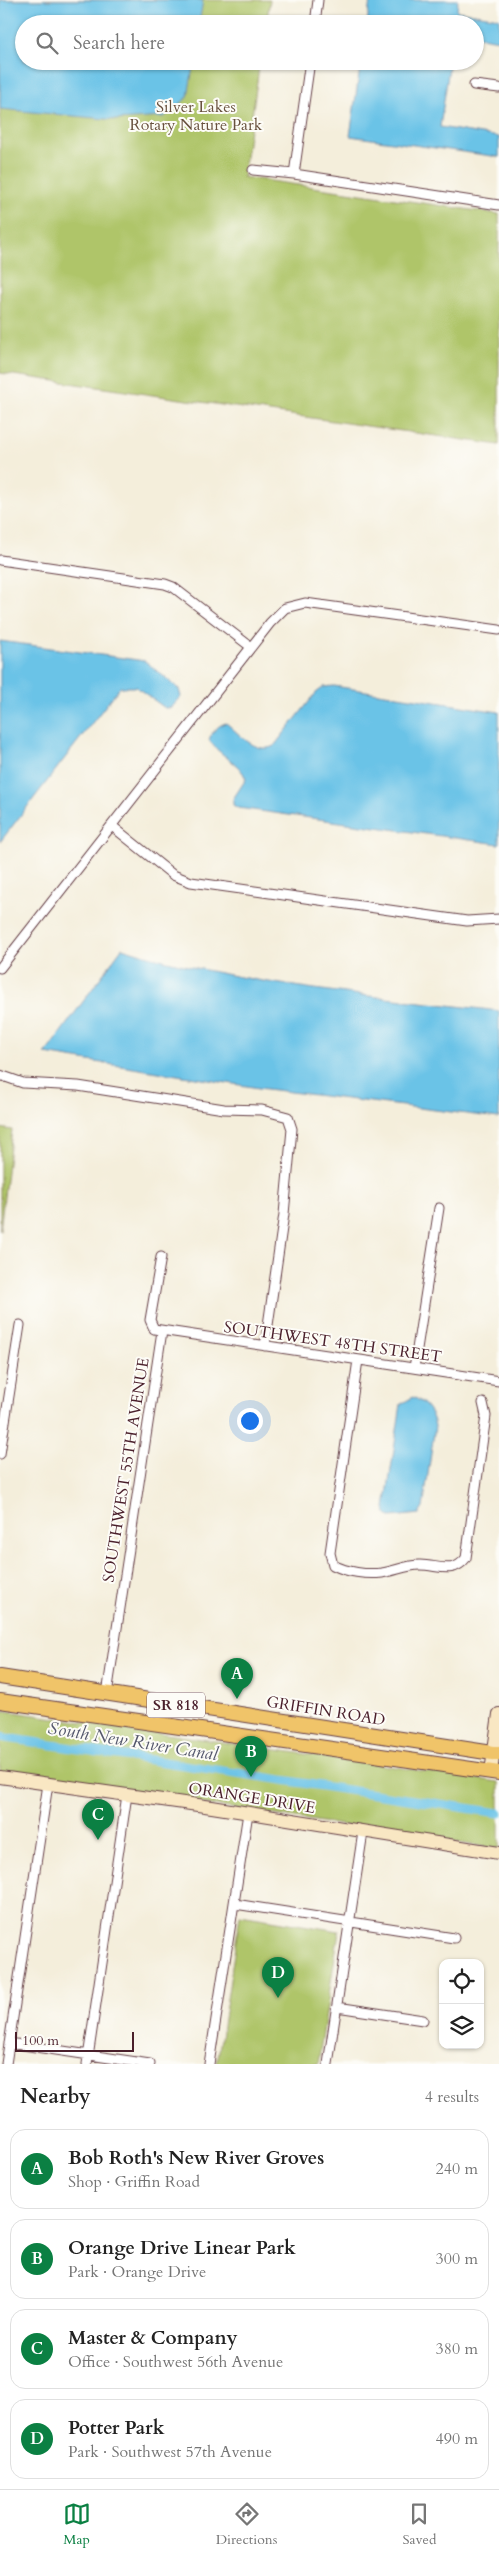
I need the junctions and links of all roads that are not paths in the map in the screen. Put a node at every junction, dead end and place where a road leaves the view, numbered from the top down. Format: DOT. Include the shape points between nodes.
graph roads {
  1 [pos="318,0"];
  2 [pos="316,15"];
  3 [pos="309,70"];
  4 [pos="474,85"];
  5 [pos="499,88"];
  6 [pos="254,170"];
  7 [pos="294,174"];
  8 [pos="499,205"];
  9 [pos="0,560"];
  10 [pos="499,630"];
  11 [pos="251,647"];
  12 [pos="112,826"];
  13 [pos="499,919"];
  14 [pos="0,968"];
  15 [pos="0,1075"];
  16 [pos="439,1208"];
  17 [pos="161,1257"];
  18 [pos="20,1325"];
  19 [pos="162,1331"];
  20 [pos="265,1346"];
  21 [pos="358,1360"];
  22 [pos="414,1368"];
  23 [pos="499,1381"];
  24 [pos="483,1403"];
  25 [pos="0,1454"];
  26 [pos="0,1677"];
  27 [pos="107,1694"];
  28 [pos="0,1702"];
  29 [pos="499,1714"];
  30 [pos="259,1718"];
  31 [pos="294,1723"];
  32 [pos="218,1731"];
  33 [pos="268,1739"];
  34 [pos="496,1753"];
  35 [pos="495,1773"];
  36 [pos="0,1777"];
  37 [pos="48,1784"];
  38 [pos="127,1795"];
  39 [pos="248,1813"];
  40 [pos="363,1832"];
  41 [pos="499,1853"];
  42 [pos="235,1904"];
  43 [pos="349,1921"];
  44 [pos="454,1938"];
  45 [pos="337,2007"];
  46 [pos="423,2020"];
  47 [pos="10,2043"];
  48 [pos="88,2059"];
  49 [pos="6,2064"];
  50 [pos="150,2064"];
  51 [pos="209,2064"];
  52 [pos="328,2064"];
  1 -- 2 [label="street"];
  3 -- 7 [label="street"];
  4 -- 5 [label="street"];
  6 -- 7 [label="street"];
  7 -- 8 [label="street"];
  9 -- 11 [label="street" via="165,584"];
  10 -- 11 [label="street" via="305,603 295,604 277,615"];
  11 -- 12 [label="street"];
  12 -- 13 [label="street" via="173,875 191,882 467,921"];
  12 -- 14 [label="street"];
  15 -- 20 [label="street" via="23,1083 78,1086 214,1107 262,1110 288,1117 292,1129 284,1214"];
  16 -- 22 [label="street"];
  17 -- 19 [label="street" via="150,1320 154,1329"];
  18 -- 25 [label="street"];
  19 -- 20 [label="street, SOUTHWEST 48TH STREET"];
  19 -- 27 [label="street, SOUTHWEST 55TH AVENUE"];
  20 -- 21 [label="street, SOUTHWEST 48TH STREET"];
  21 -- 22 [label="street, SOUTHWEST 48TH STREET"];
  21 -- 24 [label="street" via="330,1553 333,1565 346,1571 381,1573 420,1565 450,1570 461,1565 466,1558 486,1416"];
  22 -- 23 [label="street, SOUTHWEST 48TH STREET"];
  26 -- 27 [label="main road, GRIFFIN ROAD / SR 818"];
  27 -- 30 [label="main road, GRIFFIN ROAD / SR 818"];
  28 -- 32 [label="main road, SR 818"];
  29 -- 34 [label="street"];
  30 -- 31 [label="main road, GRIFFIN ROAD / SR 818"];
  30 -- 32 [label="main road" via="249,1726"];
  31 -- 33 [label="main road" via="273,1729"];
  31 -- 34 [label="main road, GRIFFIN ROAD / SR 818"];
  32 -- 33 [label="main road, SR 818"];
  33 -- 35 [label="main road, SR 818"];
  34 -- 35 [label="street"];
  36 -- 37 [label="street, ORANGE DRIVE"];
  37 -- 38 [label="street, ORANGE DRIVE"];
  37 -- 47 [label="street"];
  38 -- 39 [label="street, ORANGE DRIVE"];
  38 -- 48 [label="street"];
  39 -- 40 [label="street, ORANGE DRIVE"];
  39 -- 42 [label="street"];
  40 -- 41 [label="street, ORANGE DRIVE"];
  40 -- 43 [label="street"];
  42 -- 43 [label="street"];
  42 -- 51 [label="street"];
  43 -- 44 [label="street"];
  43 -- 45 [label="street"];
  45 -- 46 [label="street"];
  45 -- 52 [label="street"];
  47 -- 48 [label="street"];
  47 -- 49 [label="street"];
  48 -- 50 [label="street"];
}
